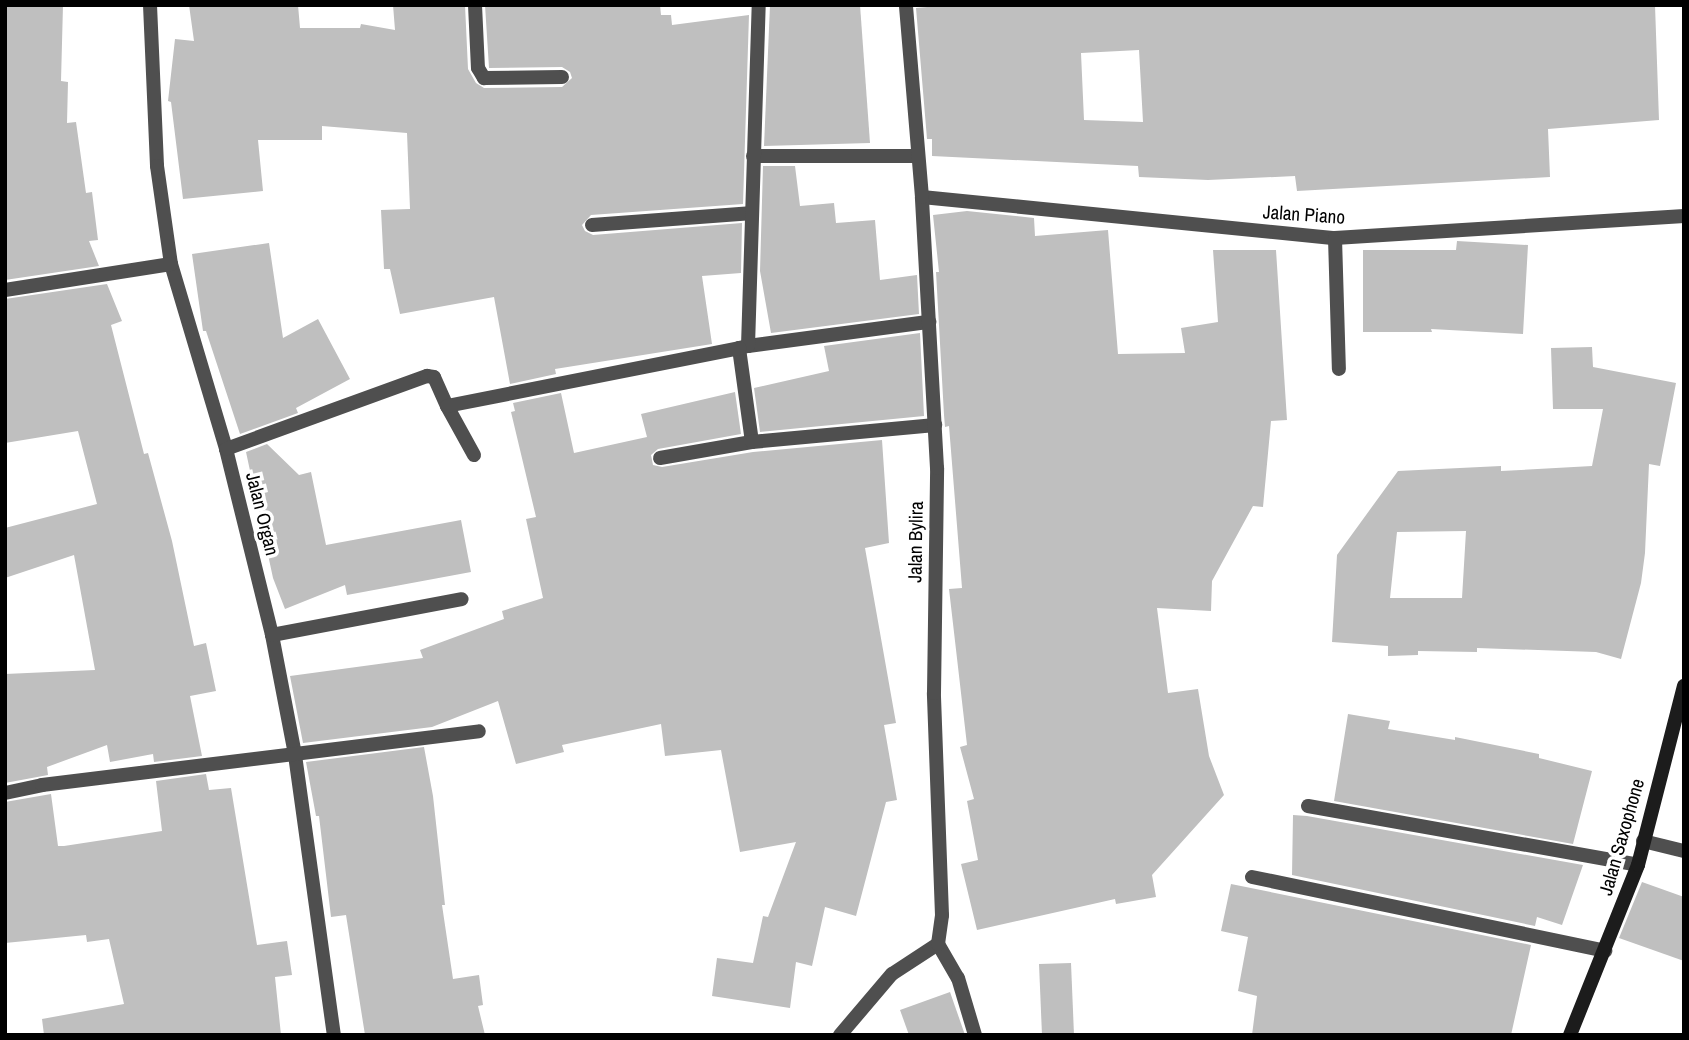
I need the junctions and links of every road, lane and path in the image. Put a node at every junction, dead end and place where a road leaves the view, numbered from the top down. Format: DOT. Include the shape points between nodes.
graph roads {
  1 [pos="150,5"];
  2 [pos="475,5"];
  3 [pos="760,5"];
  4 [pos="906,5"];
  5 [pos="562,77"];
  6 [pos="753,156"];
  7 [pos="918,156"];
  8 [pos="922,197"];
  9 [pos="750,213"];
  10 [pos="1684,216"];
  11 [pos="592,225"];
  12 [pos="1335,238"];
  13 [pos="170,264"];
  14 [pos="5,290"];
  15 [pos="929,322"];
  16 [pos="743,347"];
  17 [pos="1339,369"];
  18 [pos="447,406"];
  19 [pos="935,425"];
  20 [pos="752,442"];
  21 [pos="226,449"];
  22 [pos="474,454"];
  23 [pos="660,458"];
  24 [pos="462,599"];
  25 [pos="272,635"];
  26 [pos="1684,686"];
  27 [pos="479,731"];
  28 [pos="295,755"];
  29 [pos="5,793"];
  30 [pos="1308,806"];
  31 [pos="1643,841"];
  32 [pos="1684,851"];
  33 [pos="1638,865"];
  34 [pos="1252,877"];
  35 [pos="941,949"];
  36 [pos="1605,951"];
  37 [pos="334,1035"];
  38 [pos="839,1035"];
  39 [pos="975,1035"];
  40 [pos="1570,1035"];
  1 -- 13 [label="street, Jalan Organ" via="157,166"];
  2 -- 5 [label="street" via="478,68 484,78"];
  3 -- 6 [label="street"];
  4 -- 7 [label="street, Jalan Bylira"];
  6 -- 7 [label="street"];
  6 -- 9 [label="street"];
  7 -- 8 [label="street, Jalan Bylira"];
  8 -- 12 [label="street, Jalan Piano"];
  8 -- 15 [label="street, Jalan Bylira"];
  9 -- 11 [label="street"];
  9 -- 16 [label="street"];
  10 -- 12 [label="street, Jalan Piano"];
  12 -- 17 [label="street"];
  13 -- 14 [label="street"];
  13 -- 21 [label="street, Jalan Organ"];
  15 -- 16 [label="street"];
  15 -- 19 [label="street, Jalan Bylira"];
  16 -- 18 [label="street"];
  16 -- 20 [label="street"];
  18 -- 21 [label="street" via="434,377 427,376"];
  18 -- 22 [label="street"];
  19 -- 20 [label="street"];
  19 -- 35 [label="street, Jalan Bylira" via="934,693"];
  20 -- 23 [label="street"];
  21 -- 25 [label="street, Jalan Organ"];
  24 -- 25 [label="street"];
  25 -- 28 [label="street, Jalan Organ"];
  26 -- 31 [label="main road, Jalan Saxophone"];
  27 -- 28 [label="street"];
  28 -- 29 [label="street"];
  28 -- 37 [label="street, Jalan Organ"];
  30 -- 33 [label="street"];
  31 -- 32 [label="street"];
  31 -- 33 [label="main road, Jalan Saxophone"];
  33 -- 36 [label="main road, Jalan Saxophone"];
  34 -- 36 [label="street"];
  35 -- 38 [label="street" via="892,974"];
  35 -- 39 [label="street" via="958,978"];
  36 -- 40 [label="main road, Jalan Saxophone"];
}
